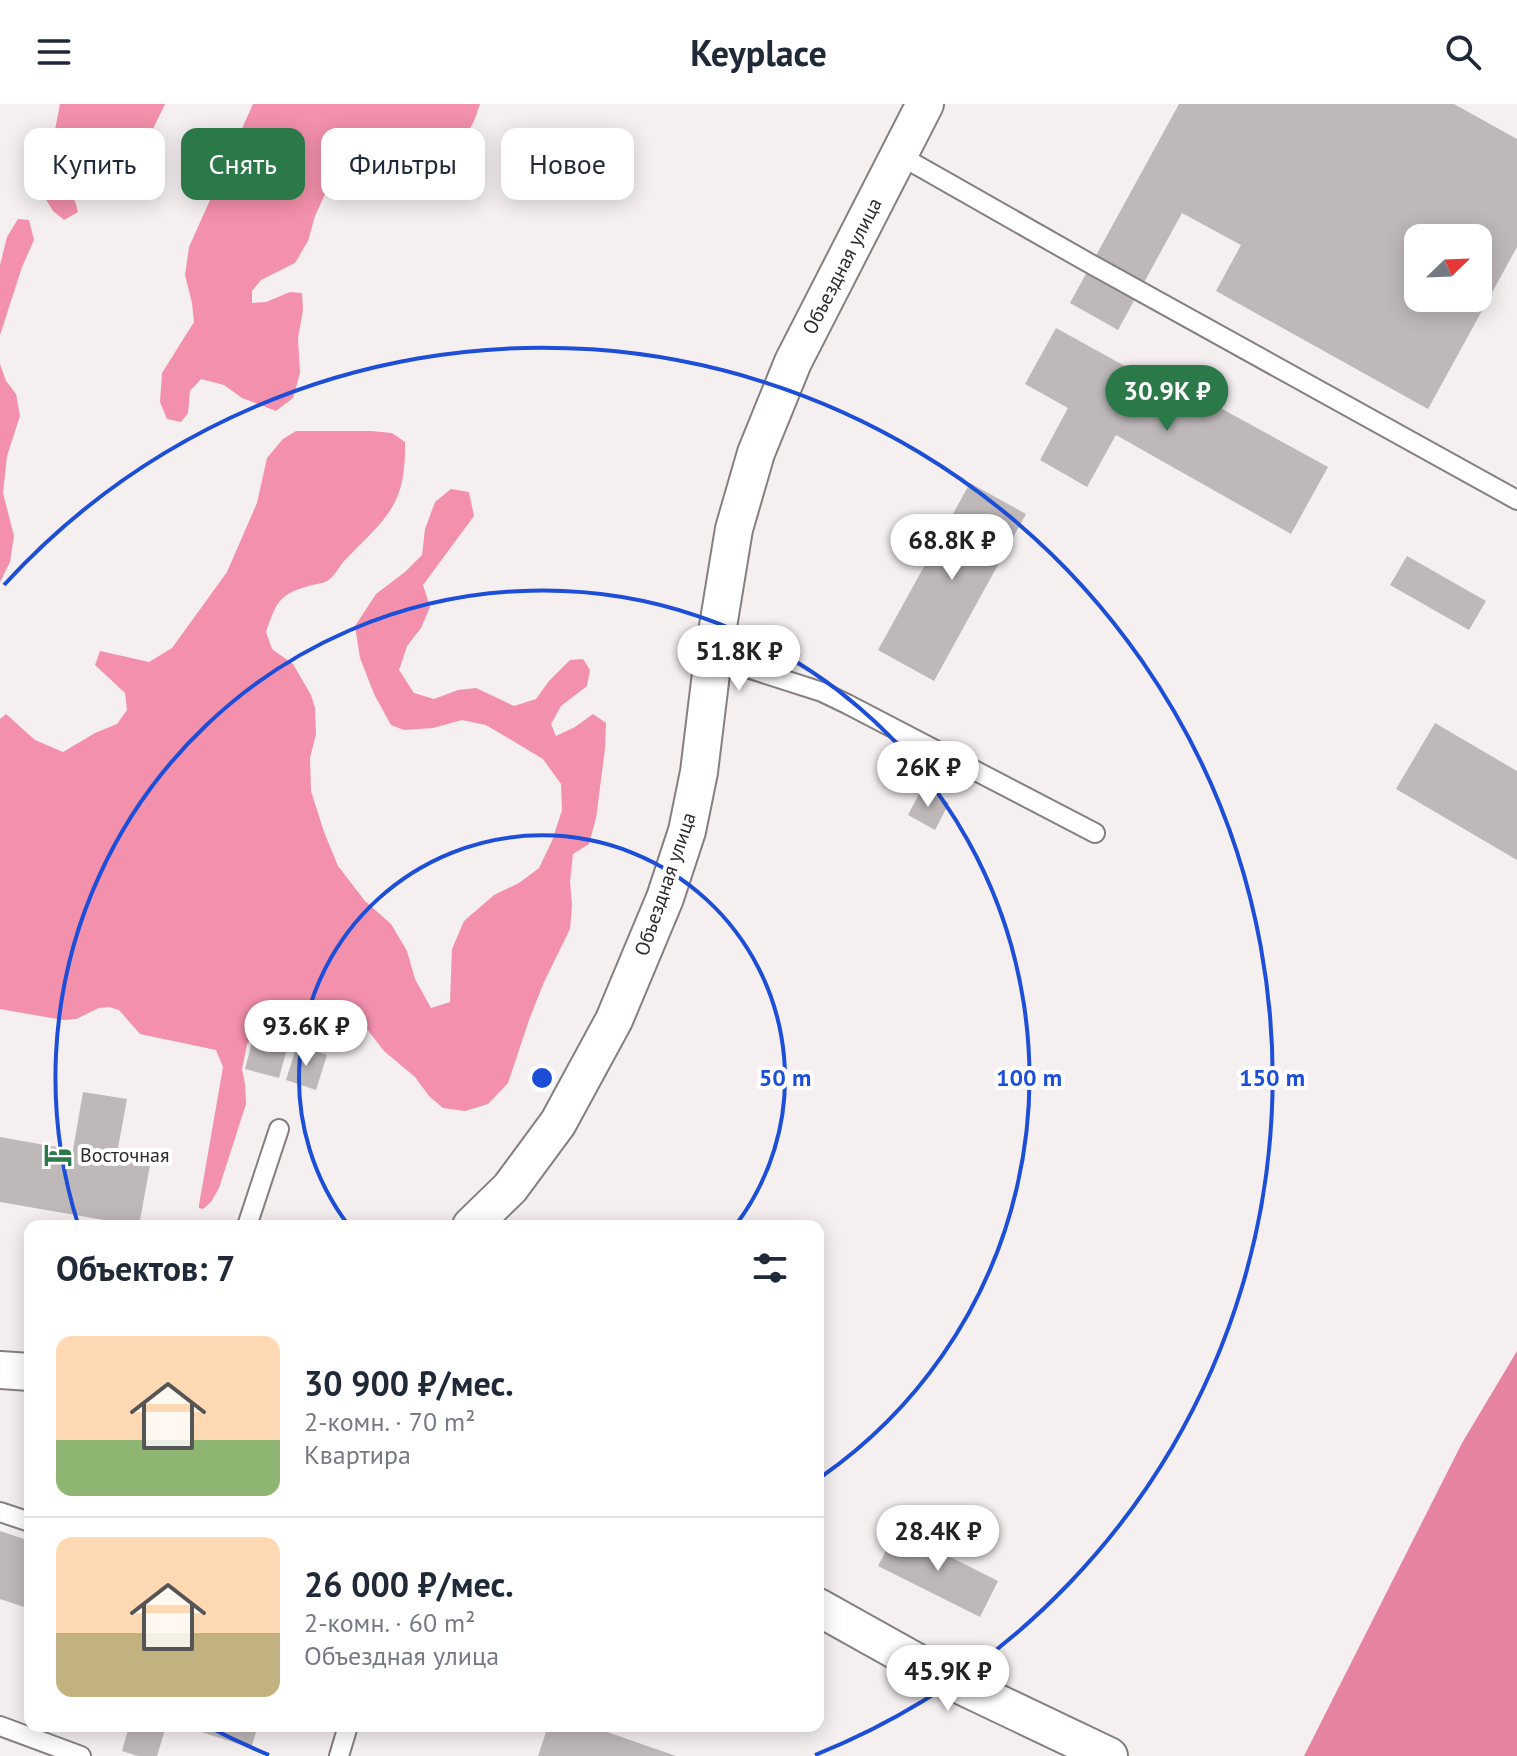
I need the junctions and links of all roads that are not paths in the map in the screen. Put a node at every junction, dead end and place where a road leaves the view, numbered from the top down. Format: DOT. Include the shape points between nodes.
graph roads {
  1 [pos="925,104"];
  2 [pos="899,155"];
  3 [pos="1517,500"];
  4 [pos="713,657"];
  5 [pos="1095,833"];
  6 [pos="279,1129"];
  7 [pos="249,1220"];
  8 [pos="477,1220"];
  9 [pos="0,1370"];
  10 [pos="24,1372"];
  11 [pos="0,1512"];
  12 [pos="24,1520"];
  13 [pos="824,1610"];
  14 [pos="0,1726"];
  15 [pos="346,1732"];
  16 [pos="81,1756"];
  17 [pos="339,1756"];
  18 [pos="1109,1756"];
  1 -- 2 [label="street, Объездная улица"];
  2 -- 3 [label="lane"];
  2 -- 4 [label="street, Объездная улица" via="793,362 756,453 734,529"];
  4 -- 5 [label="lane" via="822,692"];
  4 -- 8 [label="street, Объездная улица" via="687,831 614,1020 558,1123 510,1188"];
  6 -- 7 [label="lane"];
  9 -- 10 [label="street"];
  11 -- 12 [label="lane"];
  13 -- 18 [label="street" via="945,1678"];
  14 -- 16 [label="lane"];
  15 -- 17 [label="lane"];
}
